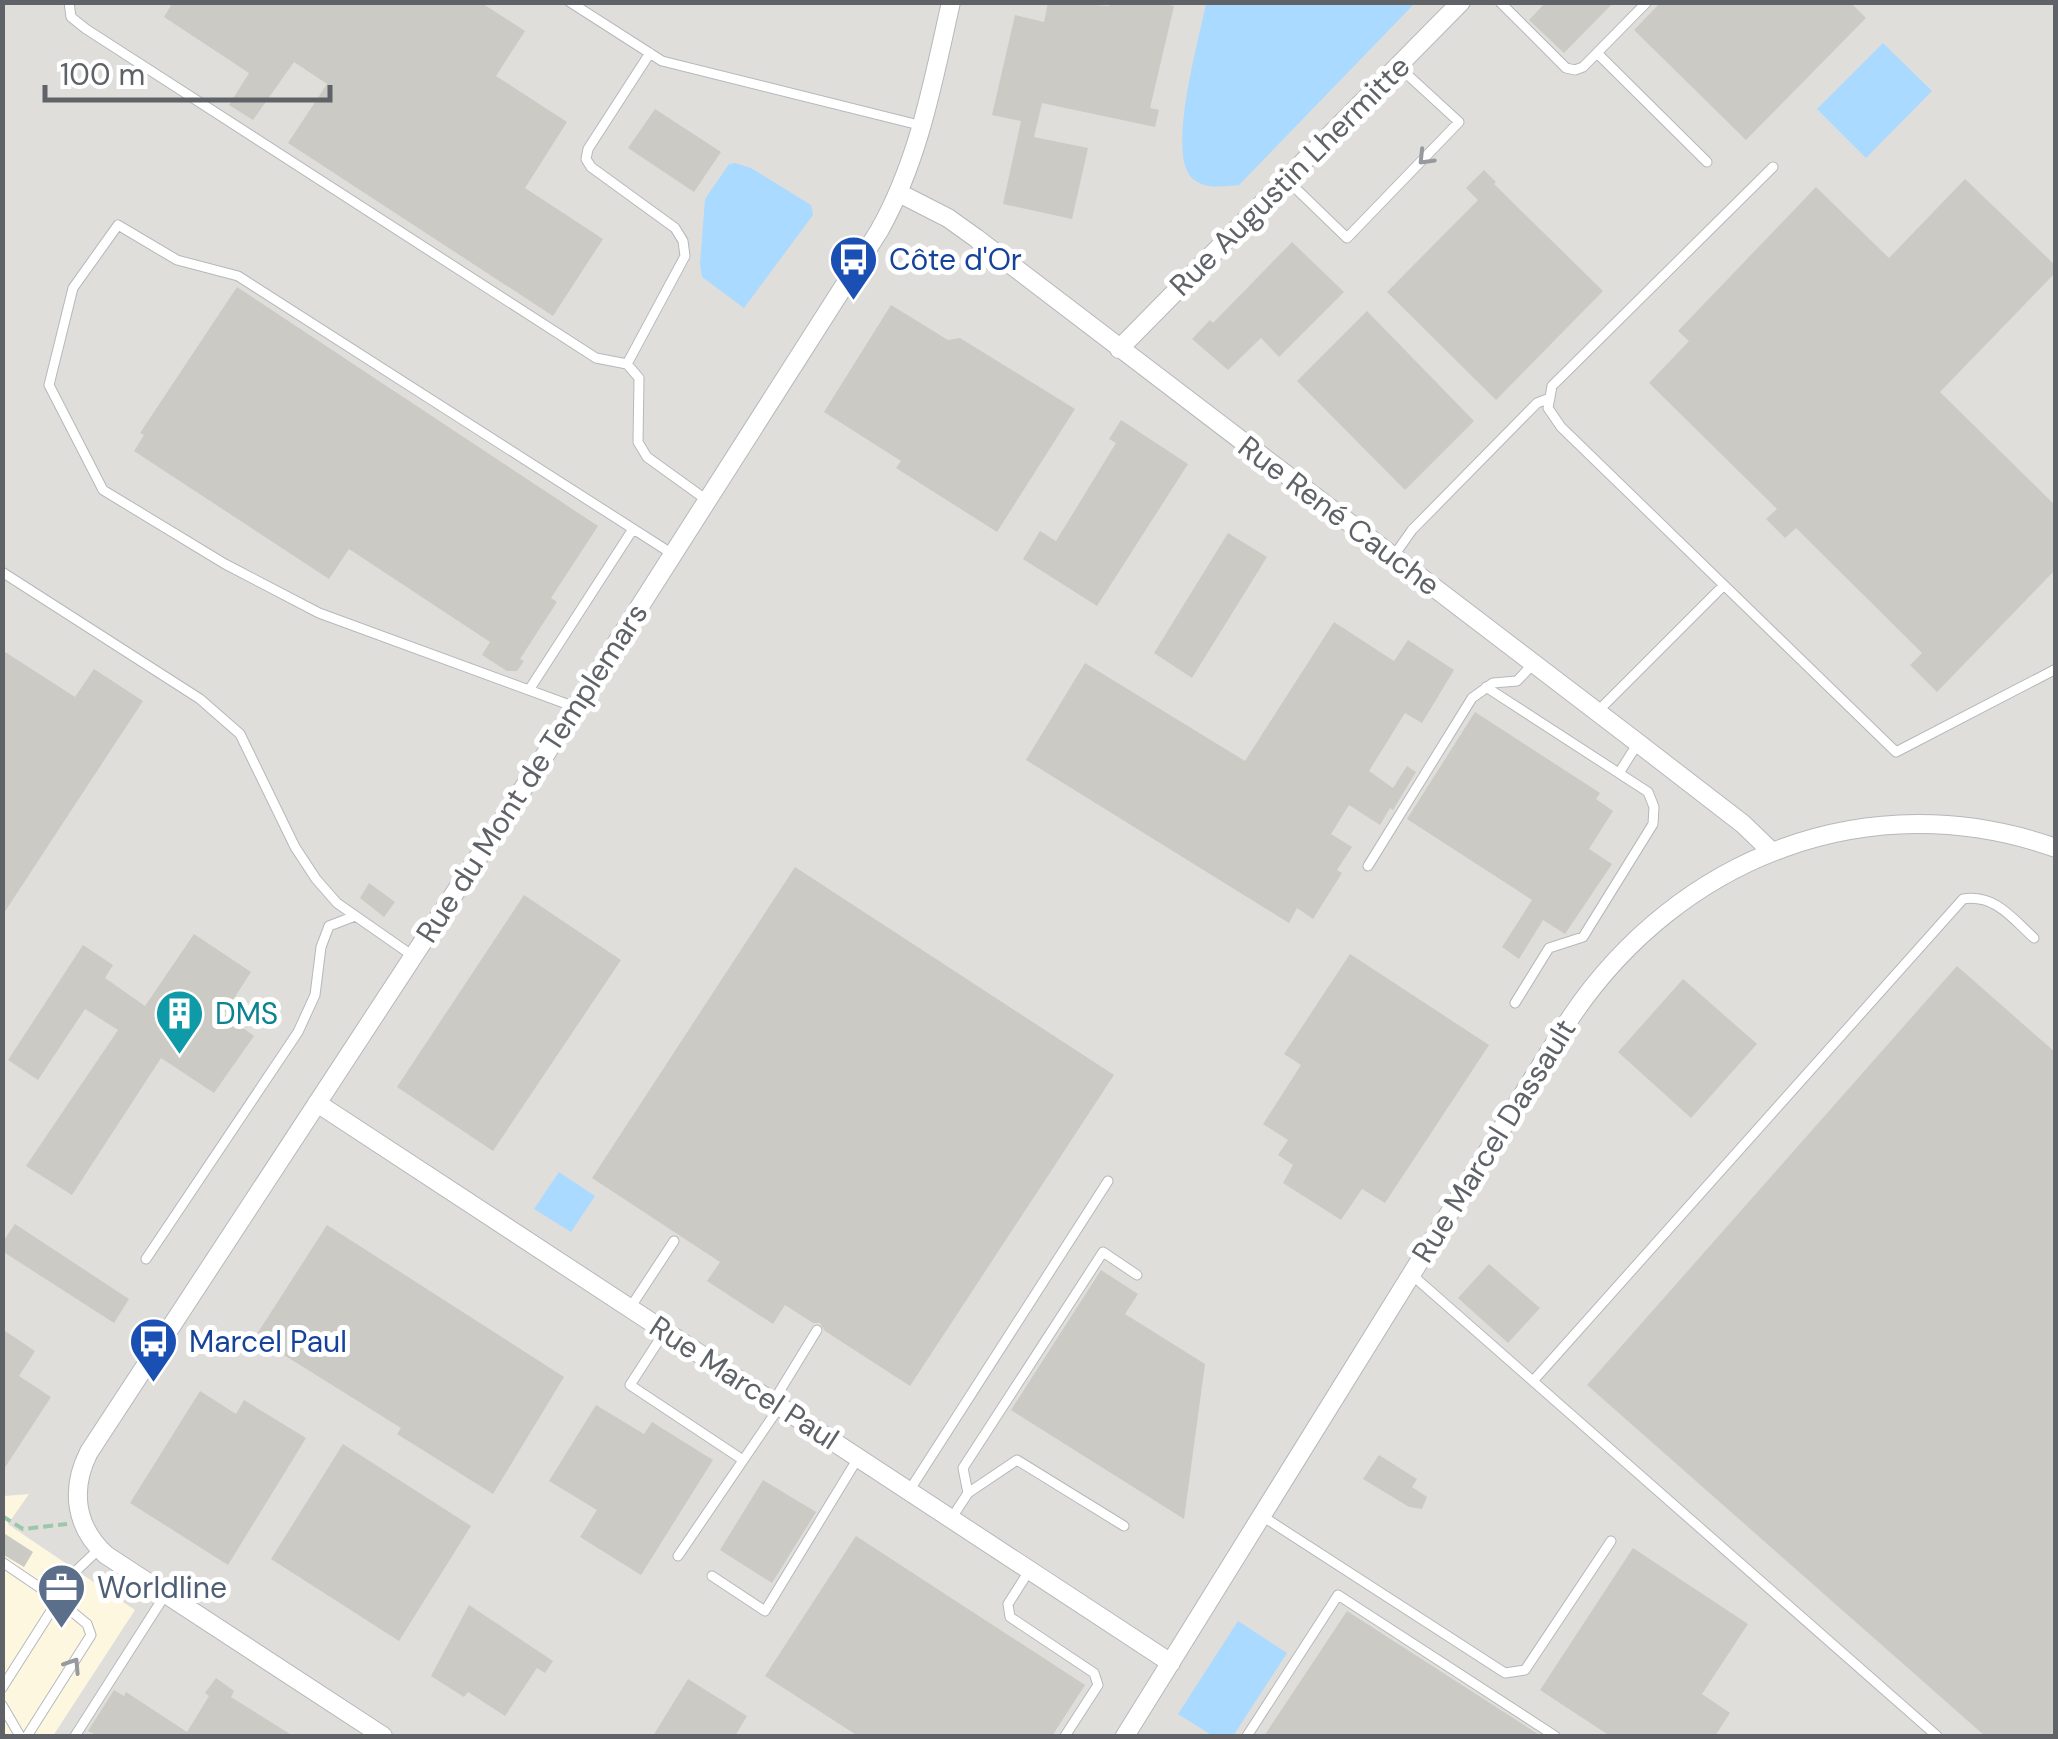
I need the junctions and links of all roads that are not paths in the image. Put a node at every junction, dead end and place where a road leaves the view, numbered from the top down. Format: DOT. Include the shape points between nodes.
graph roads {
  1 [pos="70,2"];
  2 [pos="570,2"];
  3 [pos="951,2"];
  4 [pos="1461,2"];
  5 [pos="1500,2"];
  6 [pos="1647,2"];
  7 [pos="650,53"];
  8 [pos="1596,53"];
  9 [pos="1398,66"];
  10 [pos="923,126"];
  11 [pos="1706,162"];
  12 [pos="1772,167"];
  13 [pos="1286,180"];
  14 [pos="899,193"];
  15 [pos="1119,349"];
  16 [pos="627,364"];
  17 [pos="1550,398"];
  18 [pos="708,502"];
  19 [pos="633,529"];
  20 [pos="674,555"];
  21 [pos="1393,557"];
  22 [pos="2,572"];
  23 [pos="1723,586"];
  24 [pos="1533,664"];
  25 [pos="2056,670"];
  26 [pos="1486,686"];
  27 [pos="529,690"];
  28 [pos="576,708"];
  29 [pos="1597,712"];
  30 [pos="1638,743"];
  31 [pos="1619,773"];
  32 [pos="2056,848"];
  33 [pos="1771,851"];
  34 [pos="1368,866"];
  35 [pos="355,916"];
  36 [pos="2034,938"];
  37 [pos="413,956"];
  38 [pos="1515,1003"];
  39 [pos="317,1103"];
  40 [pos="1108,1182"];
  41 [pos="674,1240"];
  42 [pos="146,1259"];
  43 [pos="1411,1274"];
  44 [pos="1137,1275"];
  45 [pos="630,1308"];
  46 [pos="818,1330"];
  47 [pos="665,1331"];
  48 [pos="1533,1381"];
  49 [pos="776,1404"];
  50 [pos="858,1458"];
  51 [pos="743,1460"];
  52 [pos="909,1492"];
  53 [pos="968,1493"];
  54 [pos="1262,1516"];
  55 [pos="951,1519"];
  56 [pos="1124,1526"];
  57 [pos="1611,1541"];
  58 [pos="100,1549"];
  59 [pos="678,1556"];
  60 [pos="2,1562"];
  61 [pos="1030,1570"];
  62 [pos="712,1576"];
  63 [pos="165,1595"];
  64 [pos="58,1600"];
  65 [pos="1171,1663"];
  66 [pos="2,1688"];
  67 [pos="2,1704"];
  68 [pos="23,1736"];
  69 [pos="75,1736"];
  70 [pos="383,1736"];
  71 [pos="1065,1736"];
  72 [pos="1125,1736"];
  73 [pos="1246,1736"];
  74 [pos="1555,1736"];
  75 [pos="1937,1736"];
  1 -- 16 [label="lane" via="71,17 86,29 596,358"];
  2 -- 7 [label="lane"];
  3 -- 10 [label="street, Rue du Mont de Templemars"];
  4 -- 9 [label="street, Rue Augustin Lhermitte"];
  5 -- 8 [label="lane" via="1566,68 1583,67"];
  6 -- 8 [label="lane"];
  7 -- 10 [label="lane"];
  7 -- 16 [label="lane" via="586,159 676,228 683,241 685,256"];
  8 -- 11 [label="lane"];
  9 -- 13 [label="street, Rue Augustin Lhermitte"];
  9 -- 13 [label="lane, one-way" via="1459,122 1348,238"];
  10 -- 14 [label="street, Rue du Mont de Templemars"];
  12 -- 17 [label="lane" via="1552,386"];
  13 -- 15 [label="street, Rue Augustin Lhermitte"];
  14 -- 15 [label="street, Rue René Cauche" via="948,218"];
  14 -- 18 [label="street, Rue du Mont de Templemars"];
  15 -- 21 [label="street, Rue René Cauche"];
  16 -- 18 [label="lane" via="639,378 638,442 647,457"];
  17 -- 21 [label="lane" via="1536,403"];
  17 -- 23 [label="lane" via="1548,408 1561,427"];
  18 -- 20 [label="street, Rue du Mont de Templemars"];
  19 -- 20 [label="lane"];
  19 -- 27 [label="lane"];
  19 -- 27 [label="lane" via="238,276 176,260 118,225 73,288 49,385 103,490 319,613"];
  20 -- 28 [label="street, Rue du Mont de Templemars"];
  21 -- 24 [label="street, Rue René Cauche"];
  22 -- 35 [label="lane" via="200,699 240,734 295,847 336,904"];
  23 -- 25 [label="lane" via="1896,752"];
  23 -- 29 [label="lane"];
  24 -- 26 [label="lane" via="1517,681"];
  24 -- 29 [label="street, Rue René Cauche"];
  26 -- 31 [label="lane"];
  26 -- 34 [label="lane" via="1472,698"];
  27 -- 28 [label="lane"];
  28 -- 37 [label="street, Rue du Mont de Templemars"];
  29 -- 30 [label="street, Rue René Cauche"];
  30 -- 31 [label="lane"];
  30 -- 33 [label="street, Rue René Cauche"];
  31 -- 38 [label="lane" via="1652,799 1653,824 1583,936 1549,948"];
  32 -- 33 [label="street, Rue Marcel Dassault" via="1979,829 1919,826 1839,833"];
  33 -- 43 [label="street, Rue Marcel Dassault" via="1681,900 1610,964"];
  35 -- 37 [label="lane"];
  35 -- 42 [label="lane" via="330,926 316,996 298,1032"];
  36 -- 48 [label="lane" via="1995,902 1963,899"];
  37 -- 39 [label="street, Rue du Mont de Templemars"];
  39 -- 45 [label="street, Rue Marcel Paul"];
  39 -- 58 [label="street, Rue du Mont de Templemars" via="89,1452 77,1484 82,1522"];
  40 -- 52 [label="lane"];
  41 -- 45 [label="lane"];
  43 -- 48 [label="lane"];
  43 -- 54 [label="street, Rue Marcel Dassault"];
  44 -- 53 [label="lane" via="1103,1252 963,1468"];
  45 -- 47 [label="street, Rue Marcel Paul"];
  46 -- 49 [label="lane"];
  47 -- 49 [label="street, Rue Marcel Paul"];
  47 -- 51 [label="lane" via="630,1385"];
  48 -- 75 [label="lane"];
  49 -- 50 [label="street, Rue Marcel Paul"];
  49 -- 51 [label="lane"];
  50 -- 52 [label="street, Rue Marcel Paul"];
  50 -- 62 [label="lane" via="765,1611"];
  51 -- 59 [label="lane"];
  52 -- 55 [label="street, Rue Marcel Paul"];
  53 -- 55 [label="lane"];
  53 -- 56 [label="lane" via="1017,1460"];
  54 -- 57 [label="lane" via="1505,1673 1525,1670"];
  54 -- 65 [label="street, Rue Marcel Dassault"];
  55 -- 61 [label="street, Rue Marcel Paul"];
  58 -- 63 [label="street"];
  58 -- 64 [label="lane"];
  60 -- 64 [label="lane"];
  61 -- 65 [label="street, Rue Marcel Paul"];
  61 -- 71 [label="lane" via="1008,1604 1010,1617 1094,1673 1098,1685"];
  63 -- 69 [label="lane"];
  63 -- 70 [label="street"];
  64 -- 66 [label="lane"];
  68 -- 64 [label="lane, one-way" via="91,1635"];
  65 -- 72 [label="street, Rue Marcel Dassault"];
  67 -- 68 [label="lane"];
  73 -- 74 [label="lane" via="1338,1595"];
}
